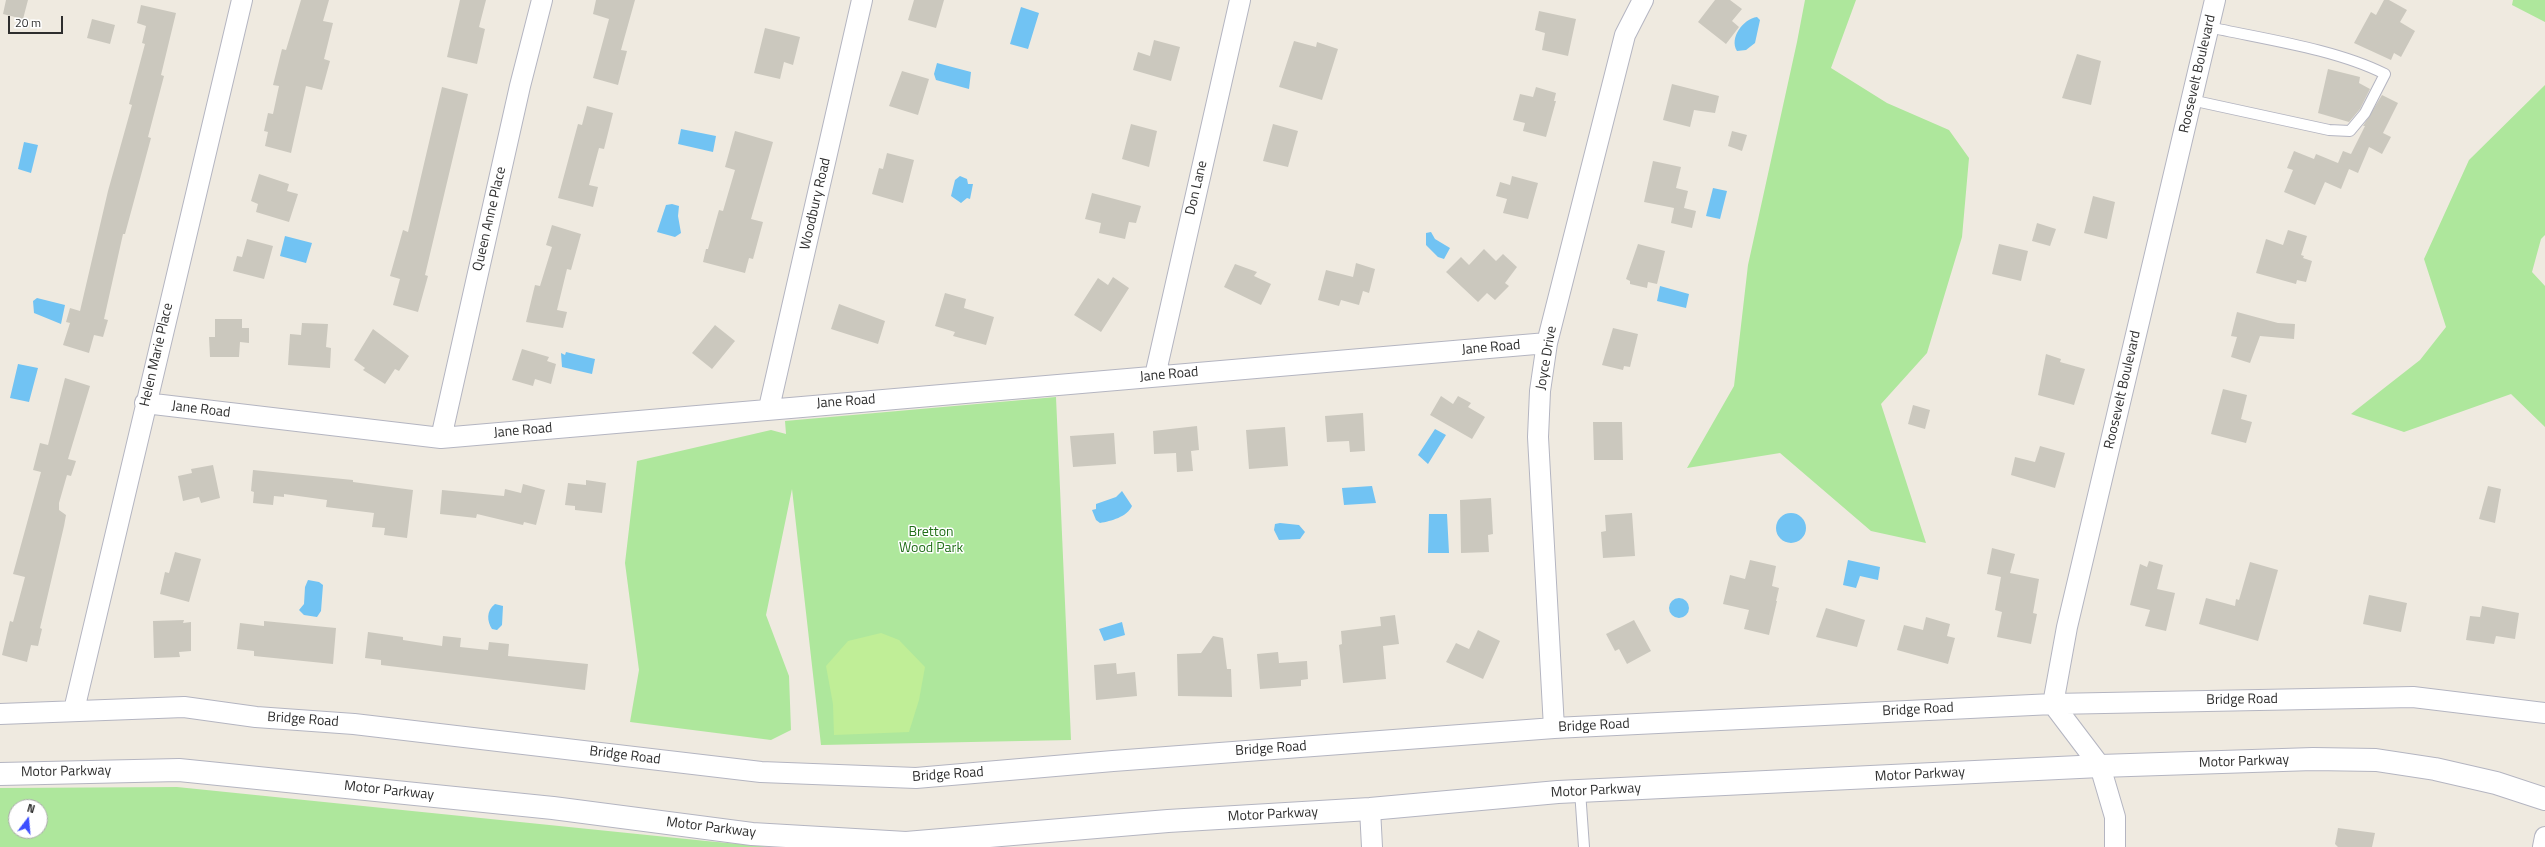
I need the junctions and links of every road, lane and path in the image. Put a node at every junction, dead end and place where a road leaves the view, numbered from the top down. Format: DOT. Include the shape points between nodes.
graph roads {
  1 [pos="242,0"];
  2 [pos="542,0"];
  3 [pos="862,0"];
  4 [pos="1240,0"];
  5 [pos="1643,0"];
  6 [pos="2215,0"];
  7 [pos="2208,28"];
  8 [pos="2192,100"];
  9 [pos="1547,343"];
  10 [pos="1154,376"];
  11 [pos="145,403"];
  12 [pos="769,408"];
  13 [pos="441,438"];
  14 [pos="2053,704"];
  15 [pos="74,710"];
  16 [pos="2545,713"];
  17 [pos="0,714"];
  18 [pos="1554,728"];
  19 [pos="2100,766"];
  20 [pos="0,774"];
  21 [pos="1580,792"];
  22 [pos="2545,799"];
  23 [pos="1370,809"];
  24 [pos="2545,837"];
  25 [pos="943,844"];
  26 [pos="1372,847"];
  27 [pos="1584,847"];
  28 [pos="2115,847"];
  29 [pos="2543,847"];
  1 -- 11 [label="street, Helen Marie Place"];
  2 -- 13 [label="street, Queen Anne Place" via="520,86"];
  3 -- 12 [label="street, Woodbury Road"];
  4 -- 10 [label="street, Don Lane"];
  5 -- 9 [label="street, Joyce Drive" via="1625,35"];
  6 -- 7 [label="street, Roosevelt Boulevard"];
  7 -- 8 [label="street, Roosevelt Boulevard"];
  7 -- 8 [label="lane" via="2312,50 2371,67 2385,74 2365,113 2350,131 2329,130"];
  8 -- 14 [label="street, Roosevelt Boulevard" via="2067,627"];
  9 -- 10 [label="street, Jane Road"];
  9 -- 18 [label="street, Joyce Drive" via="1540,391 1538,437"];
  10 -- 12 [label="street, Jane Road"];
  11 -- 13 [label="street, Jane Road"];
  11 -- 15 [label="street, Helen Marie Place"];
  12 -- 13 [label="street, Jane Road"];
  14 -- 16 [label="street, Bridge Road" via="2413,697"];
  14 -- 18 [label="street, Bridge Road"];
  14 -- 19 [label="street"];
  15 -- 17 [label="street, Bridge Road"];
  15 -- 18 [label="street, Bridge Road" via="184,708 256,717 354,724 761,772 916,778"];
  19 -- 21 [label="main road, Motor Parkway"];
  19 -- 22 [label="main road, Motor Parkway" via="2376,760 2488,781"];
  19 -- 28 [label="street" via="2115,817"];
  20 -- 25 [label="main road, Motor Parkway" via="178,770 553,808 752,834"];
  21 -- 23 [label="main road, Motor Parkway"];
  21 -- 27 [label="lane"];
  23 -- 25 [label="main road, Motor Parkway" via="1168,821"];
  23 -- 26 [label="street"];
  24 -- 29 [label="street"];
}
